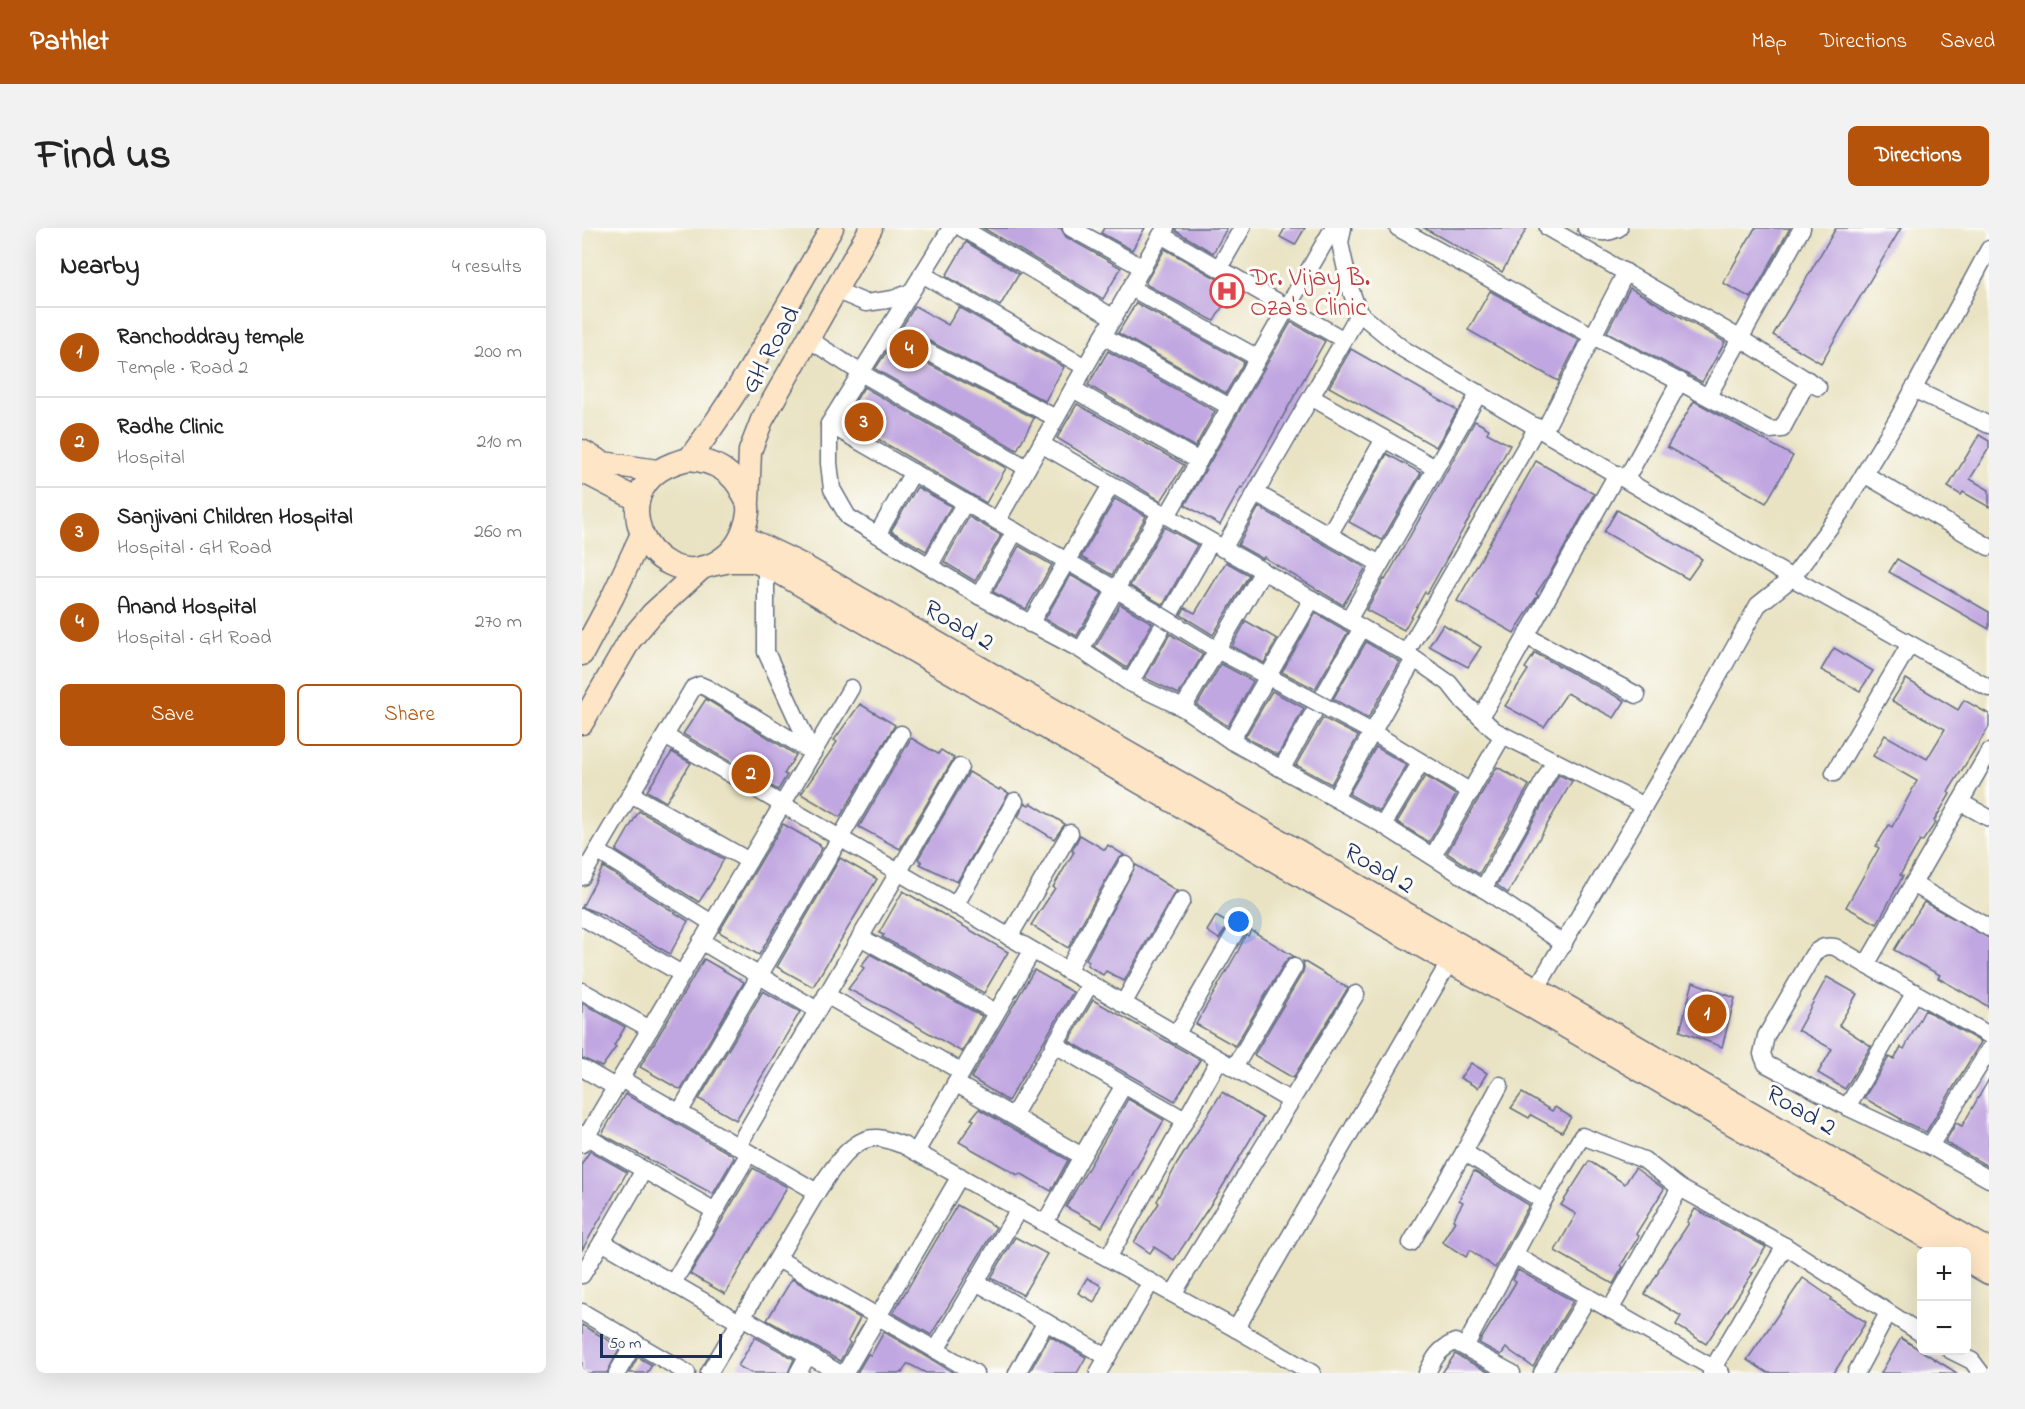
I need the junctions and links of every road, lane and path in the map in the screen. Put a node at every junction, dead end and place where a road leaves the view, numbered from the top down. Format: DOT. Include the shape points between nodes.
graph roads {
  1 [pos="832,228"];
  2 [pos="871,228"];
  3 [pos="951,228"];
  4 [pos="962,228"];
  5 [pos="1071,228"];
  6 [pos="1242,228"];
  7 [pos="1333,228"];
  8 [pos="1343,228"];
  9 [pos="1398,228"];
  10 [pos="1548,228"];
  11 [pos="1586,228"];
  12 [pos="1619,228"];
  13 [pos="1802,228"];
  14 [pos="1163,232"];
  15 [pos="1989,249"];
  16 [pos="1143,267"];
  17 [pos="1219,268"];
  18 [pos="1626,272"];
  19 [pos="922,274"];
  20 [pos="1131,288"];
  21 [pos="835,290"];
  22 [pos="911,292"];
  23 [pos="1287,307"];
  24 [pos="1359,314"];
  25 [pos="1114,318"];
  26 [pos="887,331"];
  27 [pos="1103,336"];
  28 [pos="1593,336"];
  29 [pos="807,338"];
  30 [pos="1741,339"];
  31 [pos="1344,340"];
  32 [pos="1258,358"];
  33 [pos="1085,367"];
  34 [pos="861,373"];
  35 [pos="1680,381"];
  36 [pos="1073,389"];
  37 [pos="1913,389"];
  38 [pos="1479,393"];
  39 [pos="1708,396"];
  40 [pos="1311,397"];
  41 [pos="1230,407"];
  42 [pos="1056,418"];
  43 [pos="829,424"];
  44 [pos="1989,425"];
  45 [pos="1540,429"];
  46 [pos="1384,439"];
  47 [pos="1041,444"];
  48 [pos="582,451"];
  49 [pos="689,459"];
  50 [pos="1199,461"];
  51 [pos="1027,468"];
  52 [pos="1436,468"];
  53 [pos="582,471"];
  54 [pos="657,471"];
  55 [pos="913,472"];
  56 [pos="1864,474"];
  57 [pos="1621,477"];
  58 [pos="1111,484"];
  59 [pos="1256,493"];
  60 [pos="638,500"];
  61 [pos="965,502"];
  62 [pos="748,507"];
  63 [pos="1163,514"];
  64 [pos="997,520"];
  65 [pos="1015,531"];
  66 [pos="877,535"];
  67 [pos="1329,535"];
  68 [pos="641,536"];
  69 [pos="742,536"];
  70 [pos="1217,545"];
  71 [pos="1989,546"];
  72 [pos="1067,561"];
  73 [pos="1380,564"];
  74 [pos="930,565"];
  75 [pos="707,566"];
  76 [pos="766,567"];
  77 [pos="1263,571"];
  78 [pos="1792,578"];
  79 [pos="1116,589"];
  80 [pos="979,596"];
  81 [pos="1312,599"];
  82 [pos="1030,624"];
  83 [pos="1355,624"];
  84 [pos="1526,636"];
  85 [pos="1910,644"];
  86 [pos="1081,650"];
  87 [pos="1217,650"];
  88 [pos="582,654"];
  89 [pos="1410,656"];
  90 [pos="1268,676"];
  91 [pos="1130,683"];
  92 [pos="851,688"];
  93 [pos="1989,688"];
  94 [pos="1636,695"];
  95 [pos="1183,708"];
  96 [pos="1481,717"];
  97 [pos="582,723"];
  98 [pos="1372,732"];
  99 [pos="901,734"];
  100 [pos="1503,735"];
  101 [pos="665,736"];
  102 [pos="1231,741"];
  103 [pos="1989,752"];
  104 [pos="813,753"];
  105 [pos="1555,761"];
  106 [pos="1421,762"];
  107 [pos="960,767"];
  108 [pos="1282,768"];
  109 [pos="1834,773"];
  110 [pos="1471,792"];
  111 [pos="631,794"];
  112 [pos="1335,798"];
  113 [pos="1015,801"];
  114 [pos="1960,802"];
  115 [pos="782,805"];
  116 [pos="1644,806"];
  117 [pos="1989,818"];
  118 [pos="1383,825"];
  119 [pos="1070,833"];
  120 [pos="839,838"];
  121 [pos="597,851"];
  122 [pos="1433,856"];
  123 [pos="749,861"];
  124 [pos="1126,865"];
  125 [pos="898,872"];
  126 [pos="582,877"];
  127 [pos="1913,884"];
  128 [pos="1483,889"];
  129 [pos="1182,900"];
  130 [pos="955,906"];
  131 [pos="582,917"];
  132 [pos="712,923"];
  133 [pos="1989,928"];
  134 [pos="1236,931"];
  135 [pos="860,937"];
  136 [pos="1009,938"];
  137 [pos="701,941"];
  138 [pos="1564,944"];
  139 [pos="1032,951"];
  140 [pos="1454,954"];
  141 [pos="1866,965"];
  142 [pos="1294,967"];
  143 [pos="1067,971"];
  144 [pos="682,974"];
  145 [pos="759,976"];
  146 [pos="1090,984"];
  147 [pos="582,991"];
  148 [pos="1915,992"];
  149 [pos="1356,994"];
  150 [pos="826,995"];
  151 [pos="1532,997"];
  152 [pos="1123,1004"];
  153 [pos="817,1010"];
  154 [pos="996,1012"];
  155 [pos="650,1029"];
  156 [pos="1176,1035"];
  157 [pos="1989,1035"];
  158 [pos="1054,1044"];
  159 [pos="1989,1050"];
  160 [pos="1219,1060"];
  161 [pos="582,1068"];
  162 [pos="1234,1068"];
  163 [pos="959,1077"];
  164 [pos="618,1083"];
  165 [pos="1124,1085"];
  166 [pos="1500,1086"];
  167 [pos="1291,1101"];
  168 [pos="1847,1107"];
  169 [pos="679,1113"];
  170 [pos="1013,1116"];
  171 [pos="1185,1120"];
  172 [pos="583,1138"];
  173 [pos="1930,1146"];
  174 [pos="743,1150"];
  175 [pos="915,1152"];
  176 [pos="1464,1152"];
  177 [pos="1082,1156"];
  178 [pos="644,1170"];
  179 [pos="960,1176"];
  180 [pos="1989,1179"];
  181 [pos="1680,1188"];
  182 [pos="817,1192"];
  183 [pos="1544,1201"];
  184 [pos="1019,1209"];
  185 [pos="715,1211"];
  186 [pos="1045,1223"];
  187 [pos="602,1242"];
  188 [pos="1411,1243"];
  189 [pos="1785,1246"];
  190 [pos="1945,1247"];
  191 [pos="1989,1250"];
  192 [pos="1514,1255"];
  193 [pos="1108,1258"];
  194 [pos="778,1259"];
  195 [pos="1971,1263"];
  196 [pos="1989,1273"];
  197 [pos="582,1275"];
  198 [pos="976,1282"];
  199 [pos="1151,1282"];
  200 [pos="673,1283"];
  201 [pos="1173,1294"];
  202 [pos="1588,1297"];
  203 [pos="1610,1310"];
  204 [pos="582,1312"];
  205 [pos="1888,1313"];
  206 [pos="878,1317"];
  207 [pos="741,1319"];
  208 [pos="1046,1322"];
  209 [pos="1236,1329"];
  210 [pos="1917,1331"];
  211 [pos="635,1342"];
  212 [pos="1465,1347"];
  213 [pos="936,1350"];
  214 [pos="808,1355"];
  215 [pos="1960,1355"];
  216 [pos="1103,1368"];
  217 [pos="1715,1371"];
  218 [pos="616,1373"];
  219 [pos="687,1373"];
  220 [pos="709,1373"];
  221 [pos="798,1373"];
  222 [pos="839,1373"];
  223 [pos="845,1373"];
  224 [pos="975,1373"];
  225 [pos="1017,1373"];
  226 [pos="1312,1373"];
  227 [pos="1427,1373"];
  228 [pos="1512,1373"];
  229 [pos="1542,1373"];
  230 [pos="1856,1373"];
  231 [pos="1981,1373"];
  1 -- 49 [label="street, GH Road" via="714,426"];
  2 -- 21 [label="street, GH Road"];
  3 -- 19 [label="street"];
  4 -- 25 [label="street"];
  5 -- 16 [label="street"];
  6 -- 17 [label="street"];
  7 -- 23 [label="street"];
  8 -- 24 [label="street" via="1340,243"];
  9 -- 28 [label="street"];
  10 -- 18 [label="street"];
  11 -- 12 [label="street" via="1610,233"];
  13 -- 30 [label="street"];
  14 -- 16 [label="street"];
  14 -- 17 [label="street"];
  15 -- 37 [label="street"];
  16 -- 20 [label="street"];
  17 -- 23 [label="street"];
  18 -- 28 [label="street"];
  18 -- 30 [label="street"];
  19 -- 22 [label="street"];
  19 -- 33 [label="street"];
  20 -- 25 [label="street"];
  20 -- 32 [label="street"];
  21 -- 22 [label="street" via="866,303"];
  21 -- 29 [label="street, GH Road"];
  22 -- 26 [label="street"];
  23 -- 31 [label="street"];
  23 -- 32 [label="street"];
  24 -- 31 [label="street"];
  24 -- 38 [label="street" via="1403,349"];
  25 -- 27 [label="street"];
  26 -- 34 [label="street"];
  26 -- 42 [label="street"];
  27 -- 33 [label="street"];
  27 -- 41 [label="street"];
  28 -- 35 [label="street"];
  28 -- 45 [label="street"];
  29 -- 34 [label="street"];
  29 -- 62 [label="street, GH Road" via="762,420 750,451"];
  30 -- 39 [label="street"];
  30 -- 39 [label="street" via="1813,383 1782,429 1776,431"];
  31 -- 40 [label="street"];
  32 -- 41 [label="street"];
  33 -- 36 [label="street"];
  34 -- 43 [label="street"];
  34 -- 51 [label="street"];
  35 -- 39 [label="street"];
  35 -- 57 [label="street"];
  36 -- 42 [label="street"];
  36 -- 50 [label="street"];
  37 -- 44 [label="street"];
  37 -- 56 [label="street"];
  38 -- 45 [label="street"];
  38 -- 52 [label="street"];
  40 -- 46 [label="street"];
  40 -- 59 [label="street"];
  41 -- 50 [label="street"];
  42 -- 47 [label="street"];
  43 -- 55 [label="street"];
  43 -- 66 [label="street" via="832,489 848,517"];
  45 -- 57 [label="street"];
  45 -- 89 [label="street"];
  46 -- 52 [label="street"];
  46 -- 67 [label="street"];
  47 -- 51 [label="street"];
  47 -- 58 [label="street"];
  48 -- 54 [label="street" via="603,463"];
  49 -- 54 [label="street" via="672,462"];
  49 -- 62 [label="street" via="706,460 721,467 733,478"];
  50 -- 63 [label="street"];
  51 -- 64 [label="street"];
  52 -- 73 [label="street"];
  53 -- 60 [label="street"];
  54 -- 60 [label="street"];
  55 -- 61 [label="street"];
  55 -- 66 [label="street"];
  56 -- 71 [label="street"];
  56 -- 78 [label="street"];
  57 -- 78 [label="street"];
  57 -- 84 [label="street"];
  58 -- 63 [label="street"];
  58 -- 72 [label="street"];
  59 -- 67 [label="street"];
  59 -- 70 [label="street"];
  60 -- 68 [label="street"];
  61 -- 64 [label="street"];
  61 -- 74 [label="street"];
  62 -- 69 [label="street"];
  63 -- 70 [label="street"];
  63 -- 79 [label="street"];
  64 -- 65 [label="street"];
  65 -- 72 [label="street"];
  65 -- 80 [label="street"];
  66 -- 74 [label="street"];
  67 -- 73 [label="street"];
  68 -- 75 [label="street" via="666,562 684,568"];
  68 -- 88 [label="street"];
  69 -- 75 [label="street" via="724,558"];
  69 -- 140 [label="street, Road 2" via="802,565"];
  70 -- 77 [label="street"];
  70 -- 91 [label="street"];
  72 -- 79 [label="street"];
  72 -- 82 [label="street"];
  73 -- 83 [label="street"];
  74 -- 80 [label="street"];
  75 -- 76 [label="street, Road 2" via="754,561"];
  75 -- 97 [label="street" via="652,614 630,640"];
  76 -- 104 [label="street" via="766,652"];
  76 -- 140 [label="street, Road 2"];
  77 -- 81 [label="street"];
  77 -- 87 [label="street"];
  78 -- 85 [label="street"];
  78 -- 116 [label="street" via="1758,605"];
  79 -- 86 [label="street"];
  79 -- 87 [label="street, bridge"];
  80 -- 82 [label="street"];
  81 -- 83 [label="street"];
  81 -- 90 [label="street"];
  82 -- 86 [label="street"];
  83 -- 89 [label="street"];
  83 -- 108 [label="street"];
  84 -- 94 [label="street"];
  84 -- 96 [label="street"];
  85 -- 93 [label="street"];
  85 -- 109 [label="street"];
  86 -- 91 [label="street"];
  87 -- 90 [label="street"];
  87 -- 95 [label="street"];
  89 -- 96 [label="street" via="1449,683"];
  89 -- 98 [label="street"];
  90 -- 98 [label="street, bridge"];
  90 -- 102 [label="street"];
  91 -- 95 [label="street"];
  92 -- 104 [label="street"];
  95 -- 102 [label="street"];
  96 -- 100 [label="street"];
  98 -- 106 [label="street"];
  98 -- 112 [label="street"];
  99 -- 120 [label="street"];
  100 -- 105 [label="street"];
  100 -- 110 [label="street"];
  101 -- 104 [label="street" via="693,688 700,685"];
  101 -- 111 [label="street"];
  101 -- 115 [label="street"];
  102 -- 108 [label="street"];
  103 -- 114 [label="street"];
  104 -- 115 [label="street"];
  105 -- 116 [label="street"];
  105 -- 128 [label="street"];
  106 -- 110 [label="street"];
  106 -- 118 [label="street"];
  107 -- 125 [label="street"];
  108 -- 112 [label="street"];
  110 -- 122 [label="street"];
  111 -- 121 [label="street"];
  111 -- 123 [label="street"];
  112 -- 118 [label="street"];
  113 -- 130 [label="street"];
  114 -- 117 [label="street"];
  114 -- 127 [label="street"];
  115 -- 120 [label="street"];
  115 -- 123 [label="street"];
  116 -- 138 [label="street"];
  118 -- 122 [label="street"];
  119 -- 136 [label="street"];
  120 -- 125 [label="street"];
  120 -- 145 [label="street"];
  121 -- 126 [label="street"];
  121 -- 132 [label="street"];
  122 -- 128 [label="street"];
  123 -- 132 [label="street"];
  124 -- 143 [label="street"];
  125 -- 130 [label="street"];
  125 -- 135 [label="street"];
  127 -- 133 [label="street"];
  127 -- 141 [label="street"];
  128 -- 138 [label="street"];
  129 -- 152 [label="street"];
  130 -- 136 [label="street"];
  131 -- 144 [label="street"];
  132 -- 137 [label="street"];
  134 -- 156 [label="street"];
  135 -- 150 [label="street"];
  135 -- 154 [label="street"];
  136 -- 139 [label="street"];
  137 -- 144 [label="street"];
  137 -- 145 [label="street"];
  138 -- 151 [label="street"];
  139 -- 143 [label="street"];
  139 -- 154 [label="street"];
  140 -- 151 [label="street, Road 2"];
  140 -- 209 [label="street"];
  141 -- 148 [label="street"];
  141 -- 168 [label="street" via="1835,947 1817,949 1763,1044 1766,1064"];
  142 -- 162 [label="street"];
  143 -- 146 [label="street"];
  144 -- 155 [label="street"];
  145 -- 153 [label="street"];
  145 -- 169 [label="street"];
  146 -- 152 [label="street"];
  146 -- 158 [label="street"];
  147 -- 155 [label="street"];
  148 -- 157 [label="street"];
  148 -- 168 [label="street"];
  149 -- 167 [label="street"];
  150 -- 153 [label="street"];
  150 -- 163 [label="street"];
  151 -- 190 [label="street, Road 2"];
  151 -- 191 [label="street, Road 2"];
  152 -- 156 [label="street"];
  153 -- 174 [label="street"];
  154 -- 163 [label="street"];
  155 -- 164 [label="street"];
  156 -- 160 [label="street"];
  158 -- 165 [label="street"];
  158 -- 170 [label="street"];
  159 -- 173 [label="street"];
  160 -- 162 [label="street"];
  160 -- 171 [label="street"];
  161 -- 164 [label="street"];
  162 -- 167 [label="street"];
  163 -- 170 [label="street"];
  163 -- 175 [label="street"];
  164 -- 169 [label="street"];
  164 -- 172 [label="street"];
  165 -- 171 [label="street"];
  165 -- 177 [label="street"];
  166 -- 176 [label="street"];
  167 -- 201 [label="street"];
  168 -- 173 [label="street"];
  169 -- 174 [label="street"];
  170 -- 177 [label="street"];
  171 -- 193 [label="street"];
  172 -- 178 [label="street"];
  173 -- 180 [label="street"];
  174 -- 182 [label="street"];
  174 -- 185 [label="street"];
  175 -- 179 [label="street"];
  175 -- 182 [label="street" via="875,1138 861,1142 835,1165"];
  176 -- 183 [label="street"];
  176 -- 188 [label="street"];
  177 -- 186 [label="street"];
  178 -- 185 [label="street"];
  178 -- 187 [label="street"];
  179 -- 184 [label="street"];
  179 -- 206 [label="street"];
  181 -- 183 [label="street" via="1644,1160 1582,1136"];
  181 -- 189 [label="street"];
  181 -- 203 [label="street"];
  182 -- 194 [label="street"];
  183 -- 192 [label="street"];
  184 -- 186 [label="street"];
  184 -- 198 [label="street"];
  185 -- 200 [label="street"];
  186 -- 193 [label="street"];
  187 -- 197 [label="street"];
  187 -- 200 [label="street"];
  189 -- 205 [label="street"];
  189 -- 217 [label="street"];
  192 -- 202 [label="street"];
  192 -- 212 [label="street"];
  193 -- 199 [label="street"];
  194 -- 206 [label="street"];
  194 -- 207 [label="street"];
  195 -- 196 [label="street"];
  198 -- 208 [label="street"];
  198 -- 213 [label="street"];
  199 -- 201 [label="street"];
  199 -- 216 [label="street"];
  200 -- 207 [label="street"];
  201 -- 209 [label="street"];
  202 -- 203 [label="street"];
  202 -- 229 [label="street"];
  203 -- 217 [label="street"];
  204 -- 211 [label="street"];
  205 -- 210 [label="street"];
  205 -- 230 [label="street"];
  206 -- 213 [label="street"];
  206 -- 223 [label="street"];
  207 -- 214 [label="street"];
  207 -- 220 [label="street"];
  208 -- 216 [label="street"];
  208 -- 225 [label="street"];
  209 -- 226 [label="street"];
  211 -- 218 [label="street"];
  211 -- 219 [label="street"];
  212 -- 227 [label="street" via="1455,1342 1445,1346"];
  212 -- 228 [label="street"];
  213 -- 224 [label="street"];
  214 -- 221 [label="street"];
  214 -- 222 [label="street"];
  215 -- 231 [label="street" via="1972,1361"];
}
